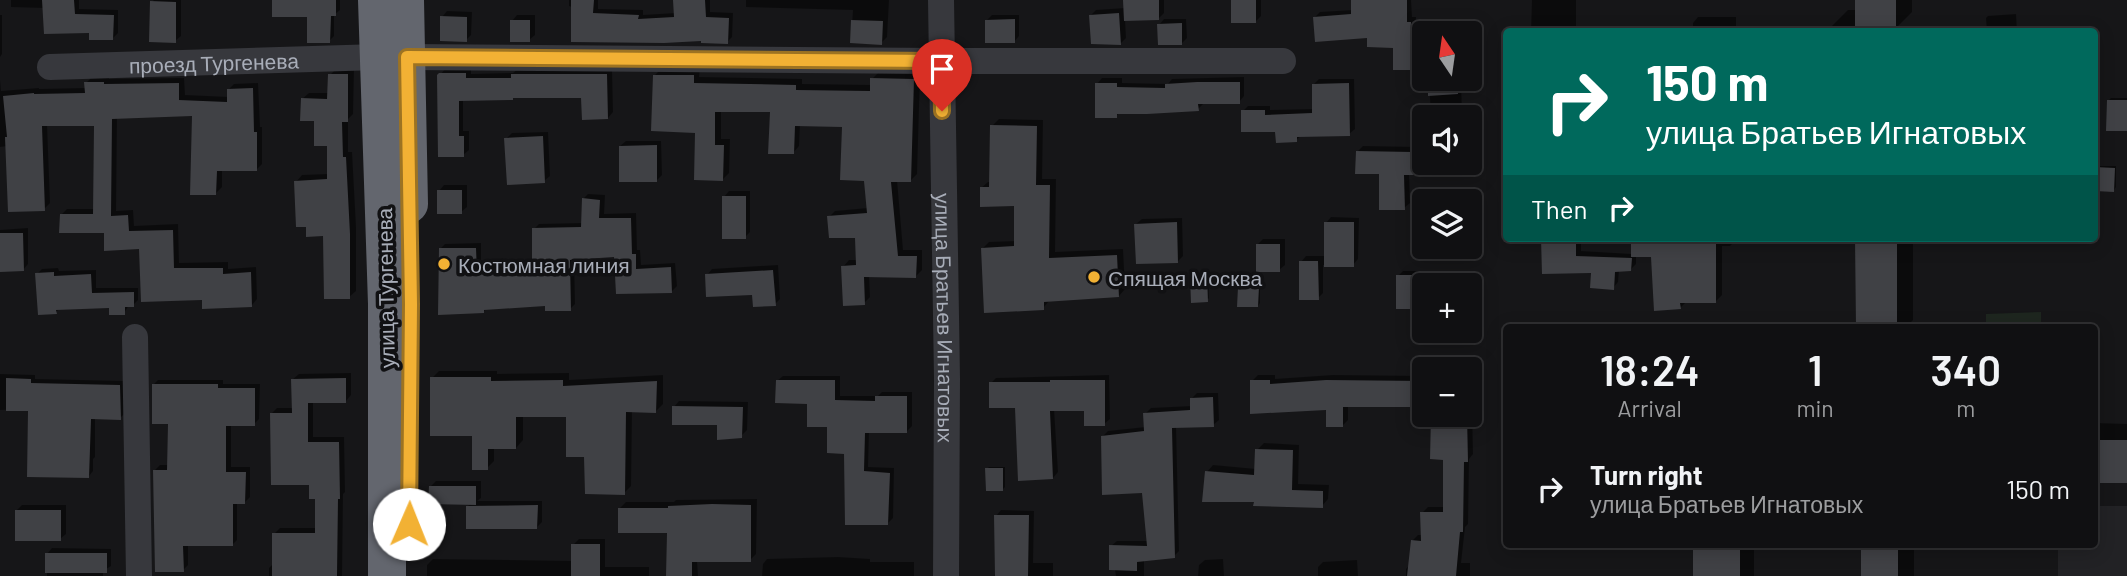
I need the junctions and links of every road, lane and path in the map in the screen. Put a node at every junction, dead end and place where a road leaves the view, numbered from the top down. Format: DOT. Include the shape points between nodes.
graph roads {
  1 [pos="377,0"];
  2 [pos="405,0"];
  3 [pos="941,0"];
  4 [pos="393,57"];
  5 [pos="941,61"];
  6 [pos="1283,61"];
  7 [pos="51,67"];
  8 [pos="135,337"];
  9 [pos="139,576"];
  10 [pos="387,576"];
  11 [pos="409,576"];
  12 [pos="946,576"];
  1 -- 4 [label="highway, улица Тургенева"];
  2 -- 4 [label="highway, улица Тургенева"];
  3 -- 5 [label="street, улица Братьев Игнатовых"];
  4 -- 5 [label="street"];
  4 -- 7 [label="street, проезд Тургенева"];
  4 -- 10 [label="highway, улица Тургенева"];
  4 -- 11 [label="highway, улица Тургенева" via="411,304"];
  5 -- 6 [label="street"];
  5 -- 12 [label="street, улица Братьев Игнатовых"];
  8 -- 9 [label="street"];
}
